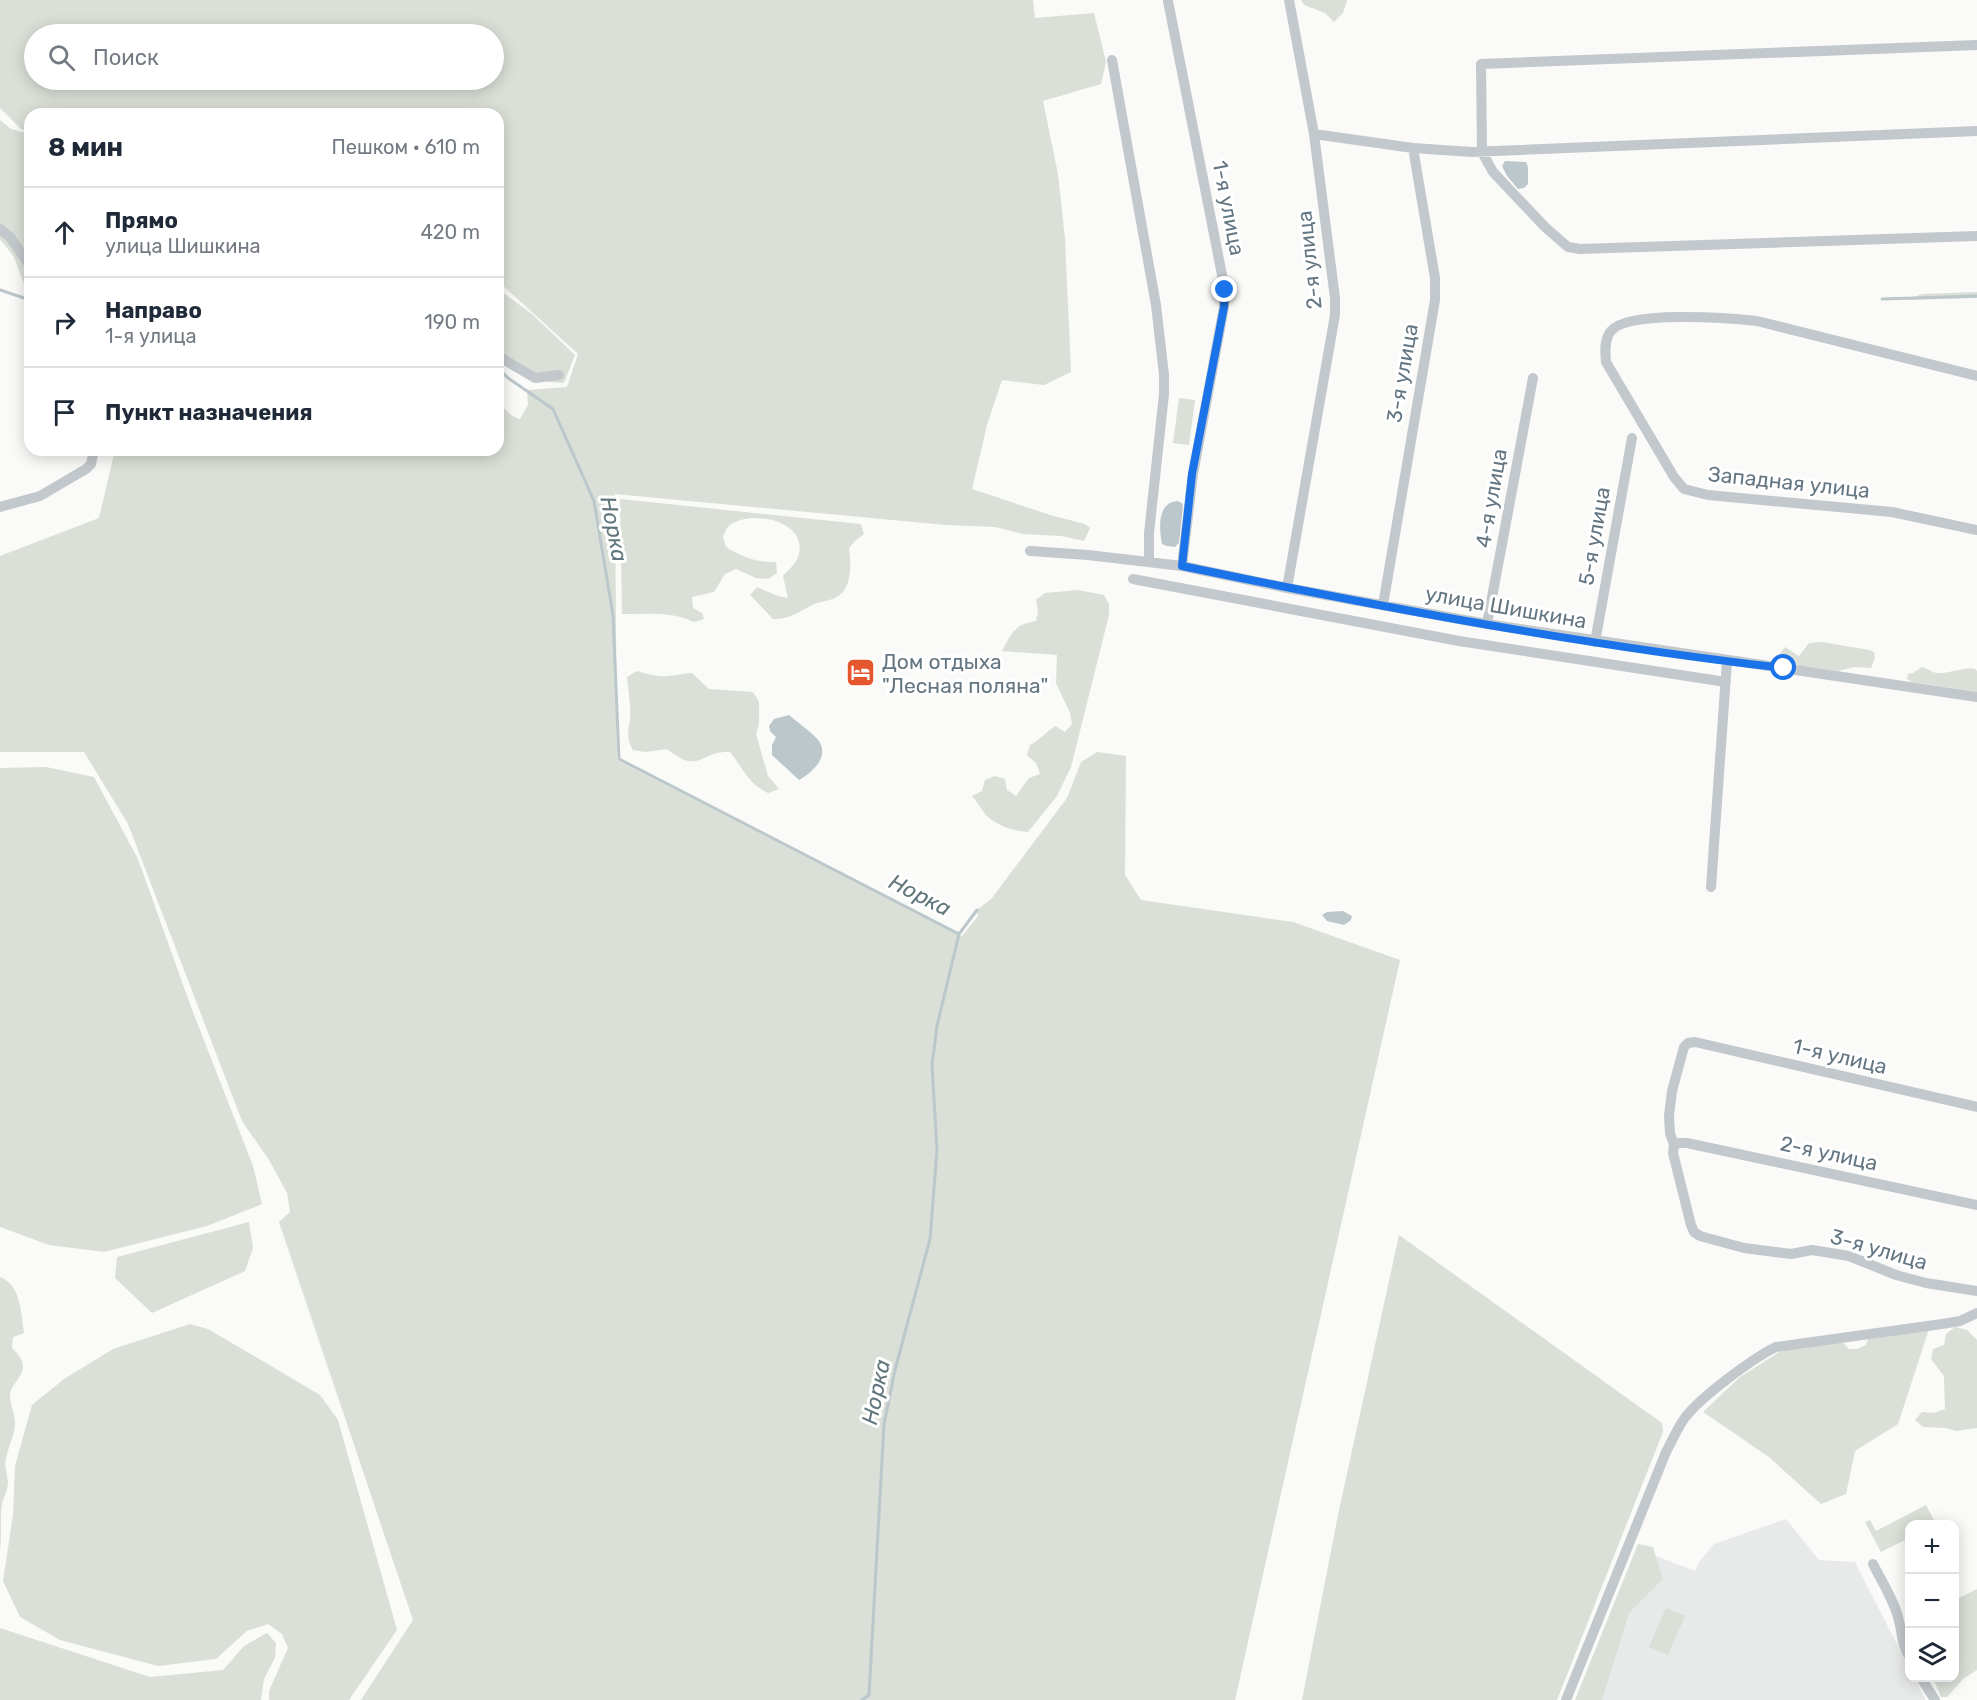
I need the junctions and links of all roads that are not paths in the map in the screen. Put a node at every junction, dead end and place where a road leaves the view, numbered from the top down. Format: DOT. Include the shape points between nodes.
graph roads {
  1 [pos="1289,0"];
  2 [pos="1168,1"];
  3 [pos="1977,45"];
  4 [pos="1112,60"];
  5 [pos="1977,131"];
  6 [pos="1314,134"];
  7 [pos="1413,148"];
  8 [pos="1482,152"];
  9 [pos="0,230"];
  10 [pos="1977,236"];
  11 [pos="24,257"];
  12 [pos="504,360"];
  13 [pos="559,375"];
  14 [pos="1977,376"];
  15 [pos="1533,378"];
  16 [pos="1632,438"];
  17 [pos="93,456"];
  18 [pos="0,507"];
  19 [pos="1977,530"];
  20 [pos="1030,551"];
  21 [pos="1149,562"];
  22 [pos="1182,566"];
  23 [pos="1133,579"];
  24 [pos="1287,588"];
  25 [pos="1383,605"];
  26 [pos="1487,624"];
  27 [pos="1595,642"];
  28 [pos="1727,661"];
  29 [pos="1726,682"];
  30 [pos="1977,697"];
  31 [pos="1711,887"];
  32 [pos="1977,1107"];
  33 [pos="1674,1145"];
  34 [pos="1977,1205"];
  35 [pos="1977,1291"];
  36 [pos="1977,1313"];
  37 [pos="1873,1564"];
  38 [pos="1905,1650"];
  39 [pos="1924,1682"];
  40 [pos="1566,1700"];
  41 [pos="1935,1700"];
  1 -- 6 [label="street, 2-я улица"];
  2 -- 22 [label="street, 1-я улица" via="1225,290 1192,474"];
  3 -- 8 [label="street" via="1481,64"];
  4 -- 21 [label="street" via="1156,305 1164,375"];
  5 -- 8 [label="street"];
  6 -- 7 [label="street"];
  6 -- 24 [label="street, 2-я улица" via="1335,315"];
  7 -- 8 [label="street"];
  7 -- 25 [label="street, 3-я улица" via="1435,278 1435,300"];
  8 -- 10 [label="street" via="1492,172 1545,227 1568,246 1580,249"];
  9 -- 11 [label="street"];
  12 -- 13 [label="street" via="534,378"];
  14 -- 19 [label="street, Западная улица" via="1769,324 1732,319 1630,321 1611,331 1605,352 1606,362 1684,489 1708,495 1892,512"];
  15 -- 26 [label="street, 4-я улица"];
  16 -- 27 [label="street, 5-я улица"];
  17 -- 18 [label="street" via="86,470 40,496"];
  20 -- 21 [label="street, улица Шишкина"];
  21 -- 22 [label="street, улица Шишкина"];
  22 -- 24 [label="street, улица Шишкина"];
  23 -- 29 [label="street" via="1459,641"];
  24 -- 25 [label="street, улица Шишкина"];
  25 -- 26 [label="street, улица Шишкина"];
  26 -- 27 [label="street, улица Шишкина"];
  27 -- 28 [label="street, улица Шишкина"];
  28 -- 29 [label="street"];
  28 -- 30 [label="street, улица Шишкина"];
  29 -- 31 [label="street"];
  32 -- 33 [label="street, 1-я улица" via="1695,1042 1684,1047 1672,1091 1669,1116"];
  33 -- 34 [label="street, 2-я улица" via="1687,1143"];
  33 -- 35 [label="street, 3-я улица" via="1672,1153 1688,1215 1694,1232 1700,1236 1744,1248 1791,1254 1812,1250 1849,1256 1896,1275"];
  36 -- 40 [label="street" via="1960,1321 1776,1347 1761,1354 1685,1418 1666,1452"];
  37 -- 38 [label="street" via="1899,1622"];
  39 -- 41 [label="street"];
}
